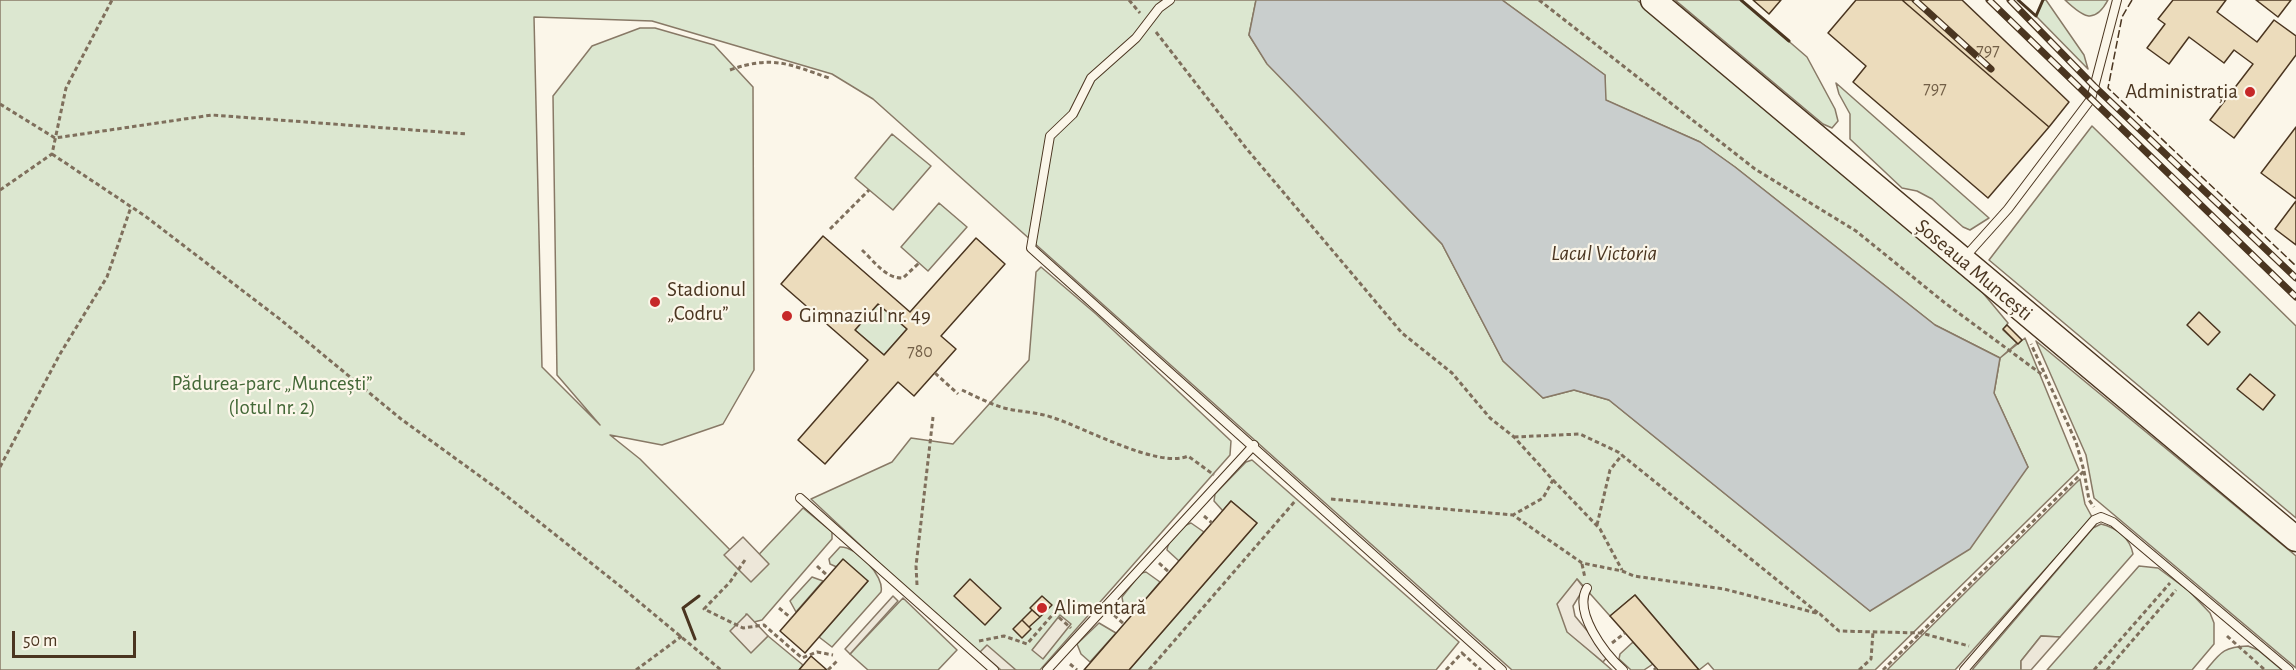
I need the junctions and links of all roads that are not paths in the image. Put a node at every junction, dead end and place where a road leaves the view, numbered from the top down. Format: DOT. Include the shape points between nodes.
graph roads {
  1 [pos="1170,0"];
  2 [pos="1653,0"];
  3 [pos="2117,0"];
  4 [pos="1962,260"];
  5 [pos="1254,445"];
  6 [pos="801,498"];
  7 [pos="2296,539"];
  8 [pos="1587,588"];
  9 [pos="994,670"];
  10 [pos="1047,670"];
  11 [pos="1502,670"];
  12 [pos="1623,670"];
  13 [pos="1964,670"];
  14 [pos="2289,670"];
  1 -- 5 [label="lane" via="1136,38 1091,78 1073,114 1050,136 1031,248"];
  2 -- 4 [label="main road, Șoseaua Muncești"];
  3 -- 4 [label="lane" via="2091,99 2008,209"];
  4 -- 7 [label="main road, Șoseaua Muncești"];
  5 -- 10 [label="lane"];
  5 -- 11 [label="lane"];
  6 -- 9 [label="lane"];
  8 -- 12 [label="lane" via="1582,598 1583,611 1593,632"];
  13 -- 14 [label="lane" via="2094,520 2101,518 2113,522"];
}
